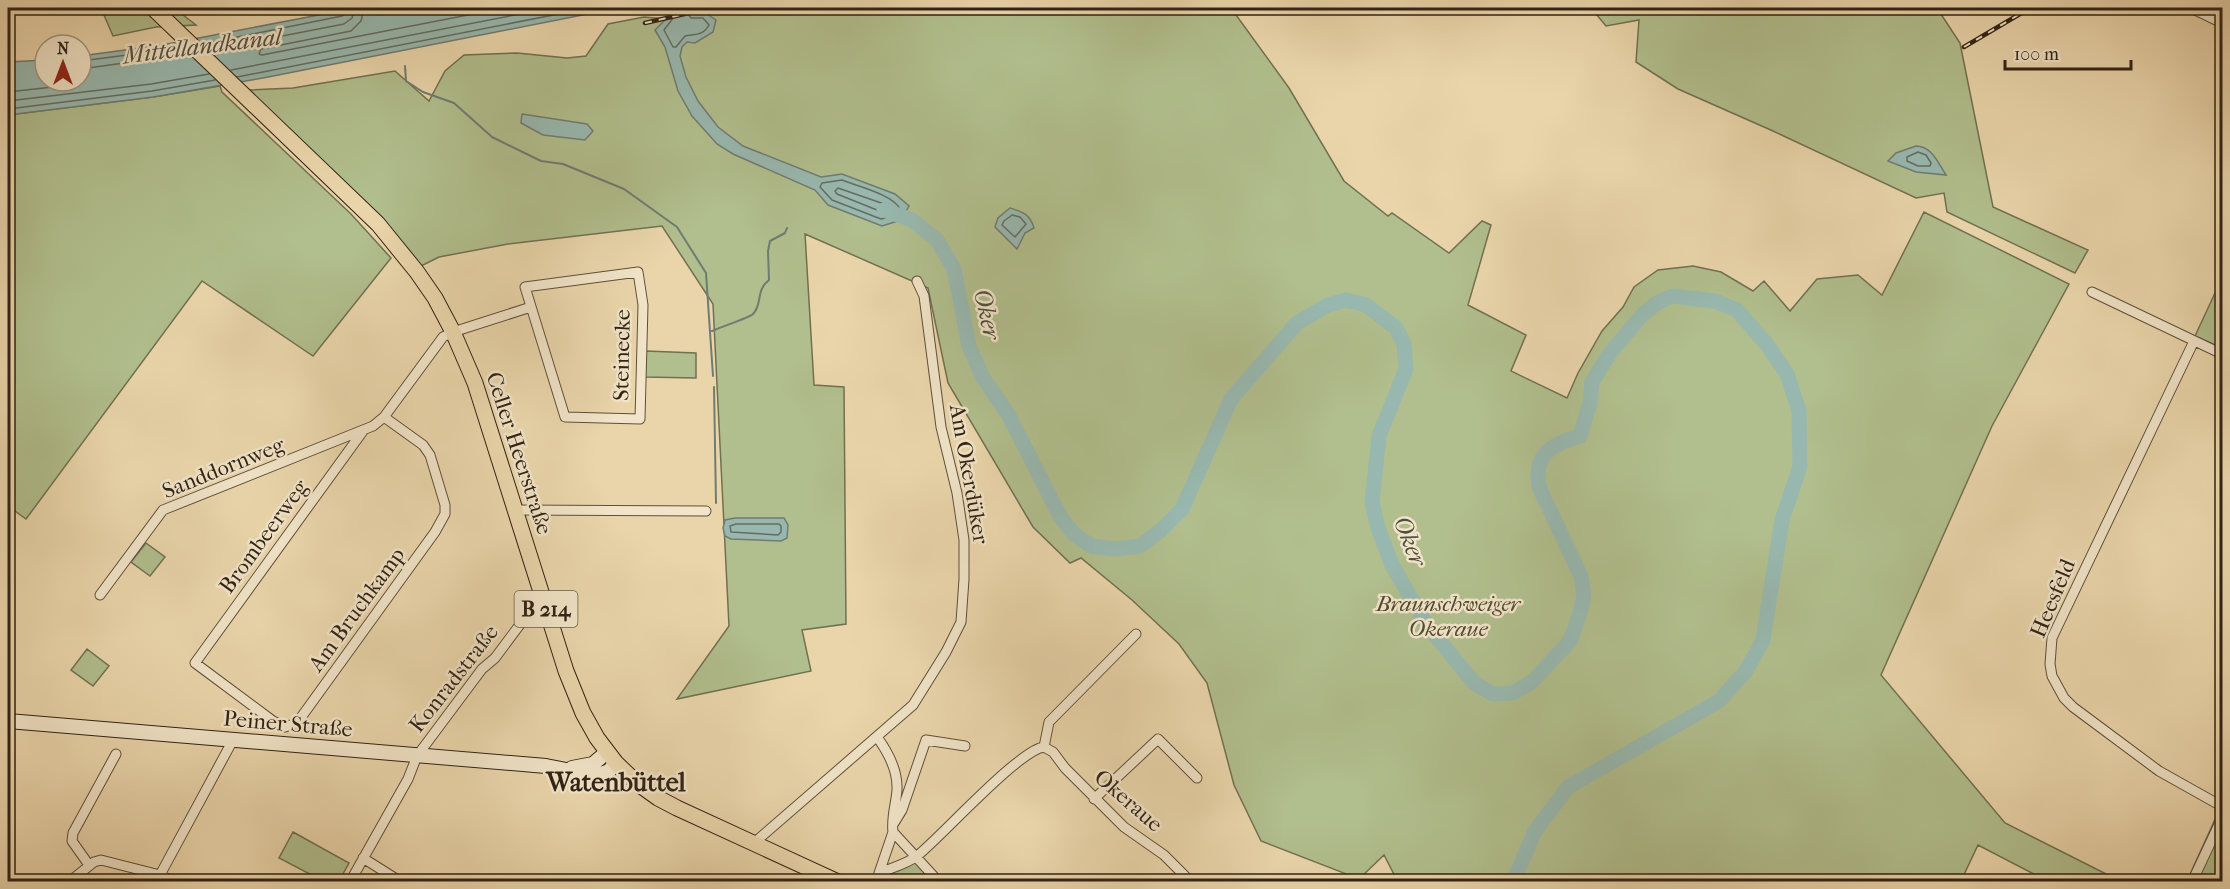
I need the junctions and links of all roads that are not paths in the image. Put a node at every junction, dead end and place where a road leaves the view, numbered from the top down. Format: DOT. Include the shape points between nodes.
graph roads {
  1 [pos="153,8"];
  2 [pos="2191,8"];
  3 [pos="2223,23"];
  4 [pos="917,281"];
  5 [pos="2092,292"];
  6 [pos="531,307"];
  7 [pos="453,332"];
  8 [pos="2194,341"];
  9 [pos="2223,354"];
  10 [pos="384,417"];
  11 [pos="363,431"];
  12 [pos="328,445"];
  13 [pos="343,460"];
  14 [pos="516,510"];
  15 [pos="706,511"];
  16 [pos="100,595"];
  17 [pos="542,595"];
  18 [pos="1136,634"];
  19 [pos="195,663"];
  20 [pos="8,721"];
  21 [pos="877,737"];
  22 [pos="233,740"];
  23 [pos="964,746"];
  24 [pos="1044,747"];
  25 [pos="116,754"];
  26 [pos="417,756"];
  27 [pos="612,758"];
  28 [pos="1197,778"];
  29 [pos="1094,799"];
  30 [pos="2223,804"];
  31 [pos="2223,818"];
  32 [pos="893,829"];
  33 [pos="754,843"];
  34 [pos="363,858"];
  35 [pos="915,858"];
  36 [pos="89,865"];
  37 [pos="160,876"];
  38 [pos="878,877"];
  39 [pos="69,882"];
  40 [pos="174,882"];
  41 [pos="350,882"];
  42 [pos="401,882"];
  43 [pos="837,882"];
  44 [pos="939,882"];
  45 [pos="1191,882"];
  46 [pos="2192,882"];
  1 -- 7 [label="main road, Celler Heerstraße / B 214" via="389,236 423,281"];
  2 -- 3 [label="street"];
  4 -- 21 [label="street, Am Okerdüker" via="924,296 941,427 964,540 961,622 913,705"];
  5 -- 8 [label="street"];
  6 -- 6 [label="street, Steinecke" via="565,417 640,419 643,305 638,272 525,287"];
  6 -- 7 [label="street"];
  7 -- 10 [label="street, Sanddornweg" via="437,343"];
  7 -- 14 [label="main road, Celler Heerstraße / B 214" via="475,383"];
  8 -- 9 [label="street"];
  8 -- 30 [label="street, Heesfeld" via="2052,638 2050,664 2057,687 2073,708 2159,771"];
  10 -- 11 [label="street, Sanddornweg"];
  10 -- 19 [label="street, Am Bruchkamp" via="423,445 430,455 445,514 297,723 280,725"];
  11 -- 12 [label="street, Sanddornweg"];
  11 -- 13 [label="street, Brombeerweg"];
  12 -- 13 [label="street"];
  12 -- 16 [label="street, Sanddornweg" via="163,510"];
  13 -- 19 [label="street, Brombeerweg"];
  14 -- 15 [label="street"];
  14 -- 17 [label="main road, Celler Heerstraße / B 214"];
  17 -- 26 [label="street, Konradstraße"];
  17 -- 27 [label="main road, Celler Heerstraße / B 214" via="578,701"];
  18 -- 24 [label="street" via="1049,722"];
  20 -- 22 [label="main road, Peiner Straße"];
  21 -- 32 [label="street" via="895,773"];
  21 -- 33 [label="street, Am Okerdüker"];
  22 -- 26 [label="main road, Peiner Straße"];
  22 -- 37 [label="street"];
  23 -- 32 [label="street" via="926,740"];
  24 -- 29 [label="street, Okeraue" via="1053,752"];
  24 -- 35 [label="street" via="1011,768"];
  25 -- 36 [label="street" via="72,837"];
  26 -- 27 [label="main road, Peiner Straße" via="566,769"];
  26 -- 34 [label="street, Konradstraße"];
  27 -- 33 [label="main road, Celler Heerstraße / B 214" via="658,798"];
  28 -- 29 [label="street" via="1158,739"];
  29 -- 45 [label="street, Okeraue"];
  31 -- 46 [label="street"];
  32 -- 35 [label="street"];
  32 -- 38 [label="street"];
  33 -- 43 [label="main road, Celler Heerstraße / B 214"];
  34 -- 41 [label="street, Konradstraße"];
  34 -- 42 [label="street"];
  35 -- 38 [label="street"];
  35 -- 44 [label="street"];
  36 -- 37 [label="street" via="101,860"];
  36 -- 39 [label="street"];
  37 -- 40 [label="street"];
}
